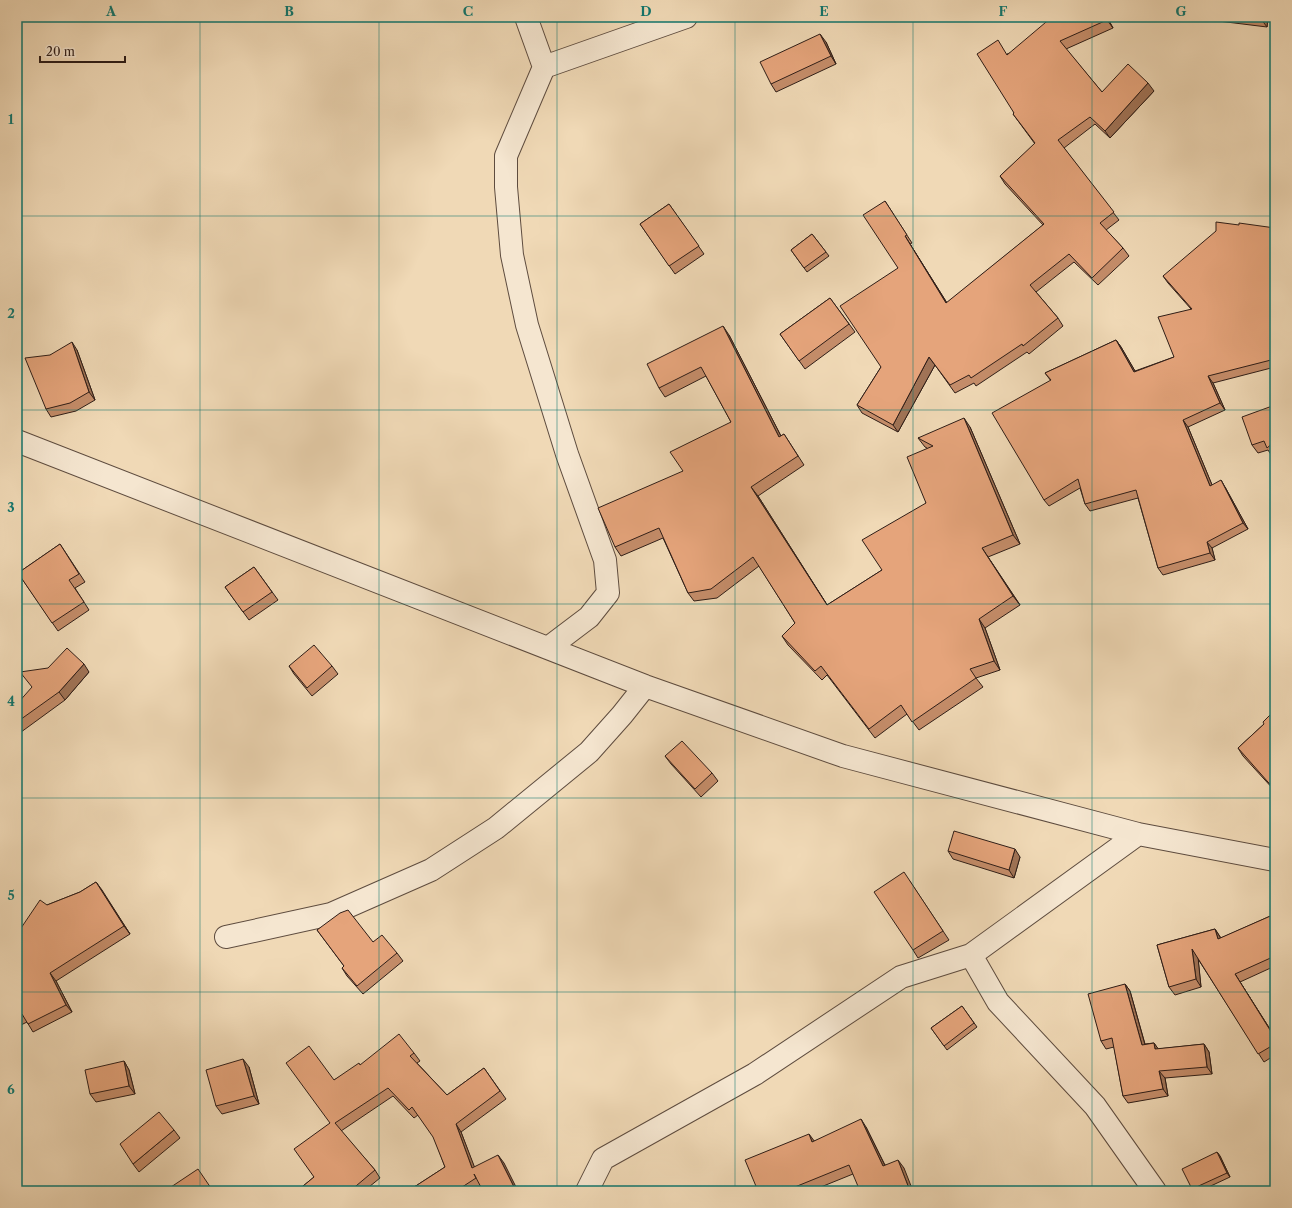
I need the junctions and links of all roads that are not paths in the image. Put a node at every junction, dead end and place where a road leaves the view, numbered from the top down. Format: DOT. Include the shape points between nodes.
graph roads {
  1 [pos="526,17"];
  2 [pos="686,17"];
  3 [pos="544,67"];
  4 [pos="17,441"];
  5 [pos="548,648"];
  6 [pos="645,686"];
  7 [pos="1138,834"];
  8 [pos="1275,860"];
  9 [pos="226,936"];
  10 [pos="971,955"];
  11 [pos="587,1191"];
  12 [pos="1155,1191"];
  1 -- 3 [label="street"];
  2 -- 3 [label="street"];
  3 -- 5 [label="street" via="506,156 512,256 527,325 567,454 605,560 608,593 589,617"];
  4 -- 5 [label="street"];
  5 -- 6 [label="street"];
  6 -- 7 [label="street" via="843,756"];
  6 -- 9 [label="street" via="589,752 496,828 431,870 331,914"];
  7 -- 8 [label="street"];
  7 -- 10 [label="street"];
  10 -- 11 [label="street" via="901,978 755,1074 603,1159"];
  10 -- 12 [label="street" via="998,1002 1095,1106"];
}
